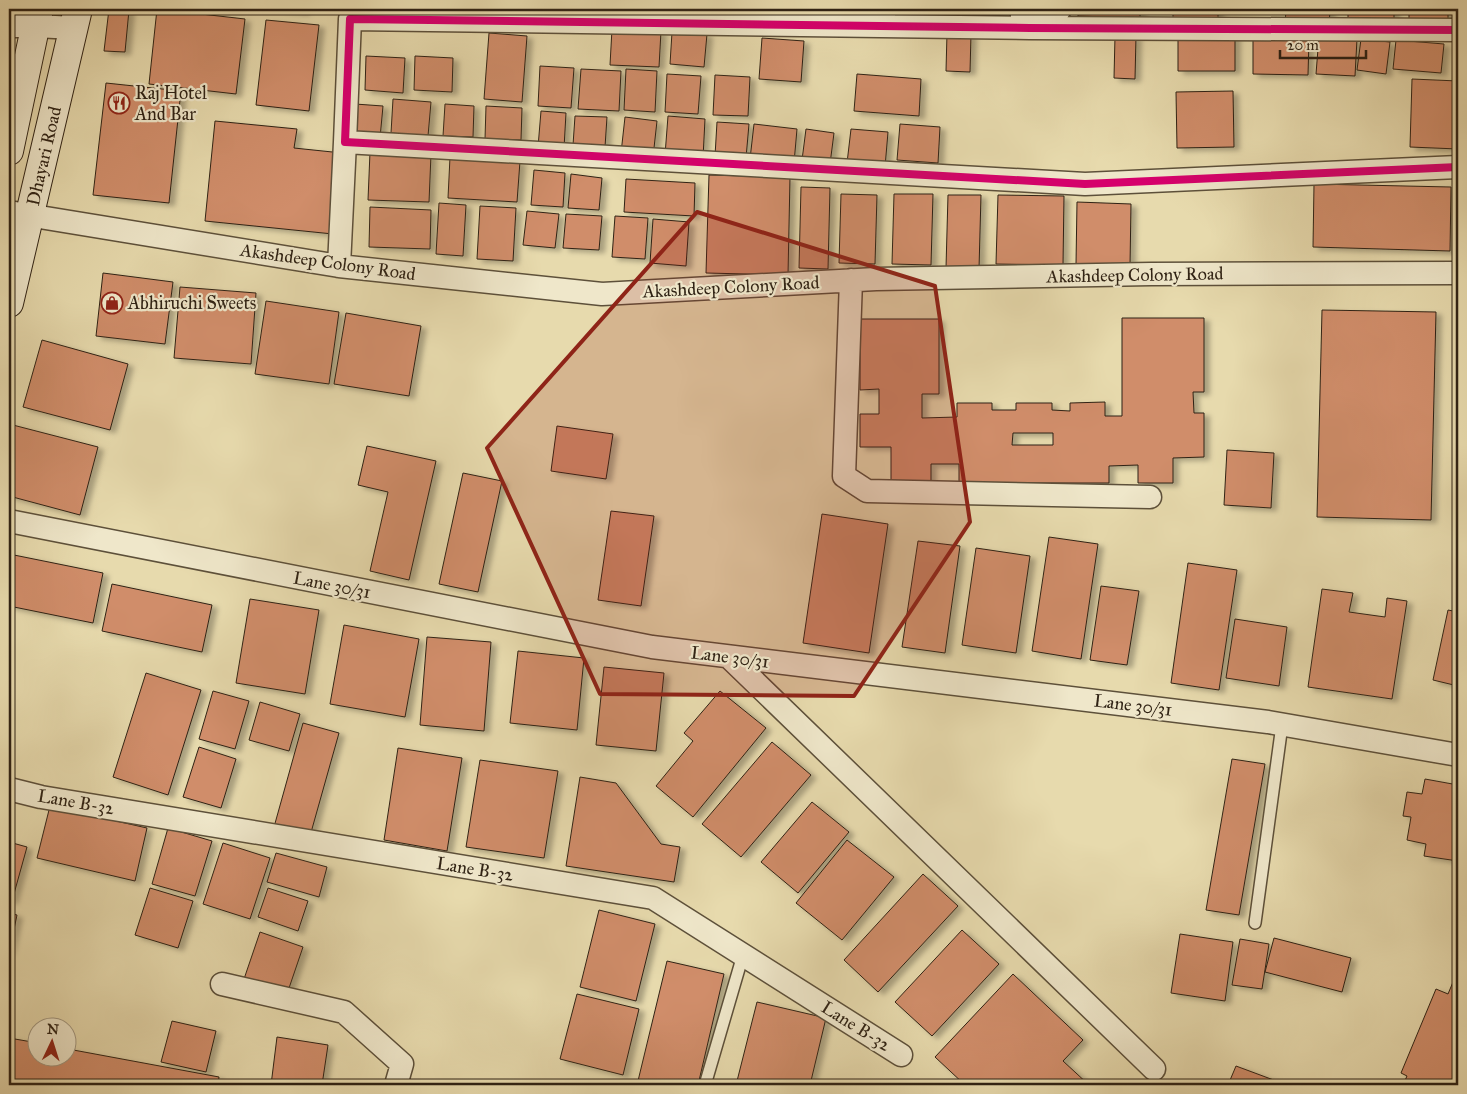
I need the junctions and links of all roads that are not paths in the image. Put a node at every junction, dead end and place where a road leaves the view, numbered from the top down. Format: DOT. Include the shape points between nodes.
graph roads {
  1 [pos="813,9"];
  2 [pos="1060,9"];
  3 [pos="38,17"];
  4 [pos="76,18"];
  5 [pos="9,26"];
  6 [pos="1458,30"];
  7 [pos="345,142"];
  8 [pos="9,151"];
  9 [pos="1458,167"];
  10 [pos="19,214"];
  11 [pos="339,266"];
  12 [pos="1458,273"];
  13 [pos="851,280"];
  14 [pos="9,302"];
  15 [pos="1150,497"];
  16 [pos="9,521"];
  17 [pos="729,657"];
  18 [pos="1282,725"];
  19 [pos="1458,755"];
  20 [pos="9,789"];
  21 [pos="1255,922"];
  22 [pos="743,955"];
  23 [pos="222,984"];
  24 [pos="901,1055"];
  25 [pos="1154,1069"];
  26 [pos="396,1085"];
  27 [pos="705,1085"];
  1 -- 2 [label="street" via="1032,16"];
  3 -- 4 [label="street"];
  3 -- 5 [label="street"];
  3 -- 8 [label="main road, Dhayari Road"];
  4 -- 10 [label="main road, Dhayari Road"];
  6 -- 7 [label="street" via="350,19"];
  7 -- 9 [label="street" via="1085,184"];
  7 -- 11 [label="street"];
  10 -- 11 [label="street, Akashdeep Colony Road"];
  10 -- 14 [label="main road, Dhayari Road"];
  11 -- 13 [label="street, Akashdeep Colony Road" via="602,294"];
  12 -- 13 [label="street, Akashdeep Colony Road" via="1151,274"];
  13 -- 15 [label="street" via="844,476 867,491"];
  16 -- 17 [label="street, Lane 30/31" via="652,647"];
  17 -- 18 [label="street, Lane 30/31"];
  17 -- 25 [label="street"];
  18 -- 19 [label="street, Lane 30/31"];
  18 -- 21 [label="lane"];
  20 -- 22 [label="street, Lane B-32" via="41,797 653,898"];
  22 -- 24 [label="street, Lane B-32"];
  22 -- 27 [label="lane"];
  23 -- 26 [label="street" via="344,1012 402,1064"];
}
